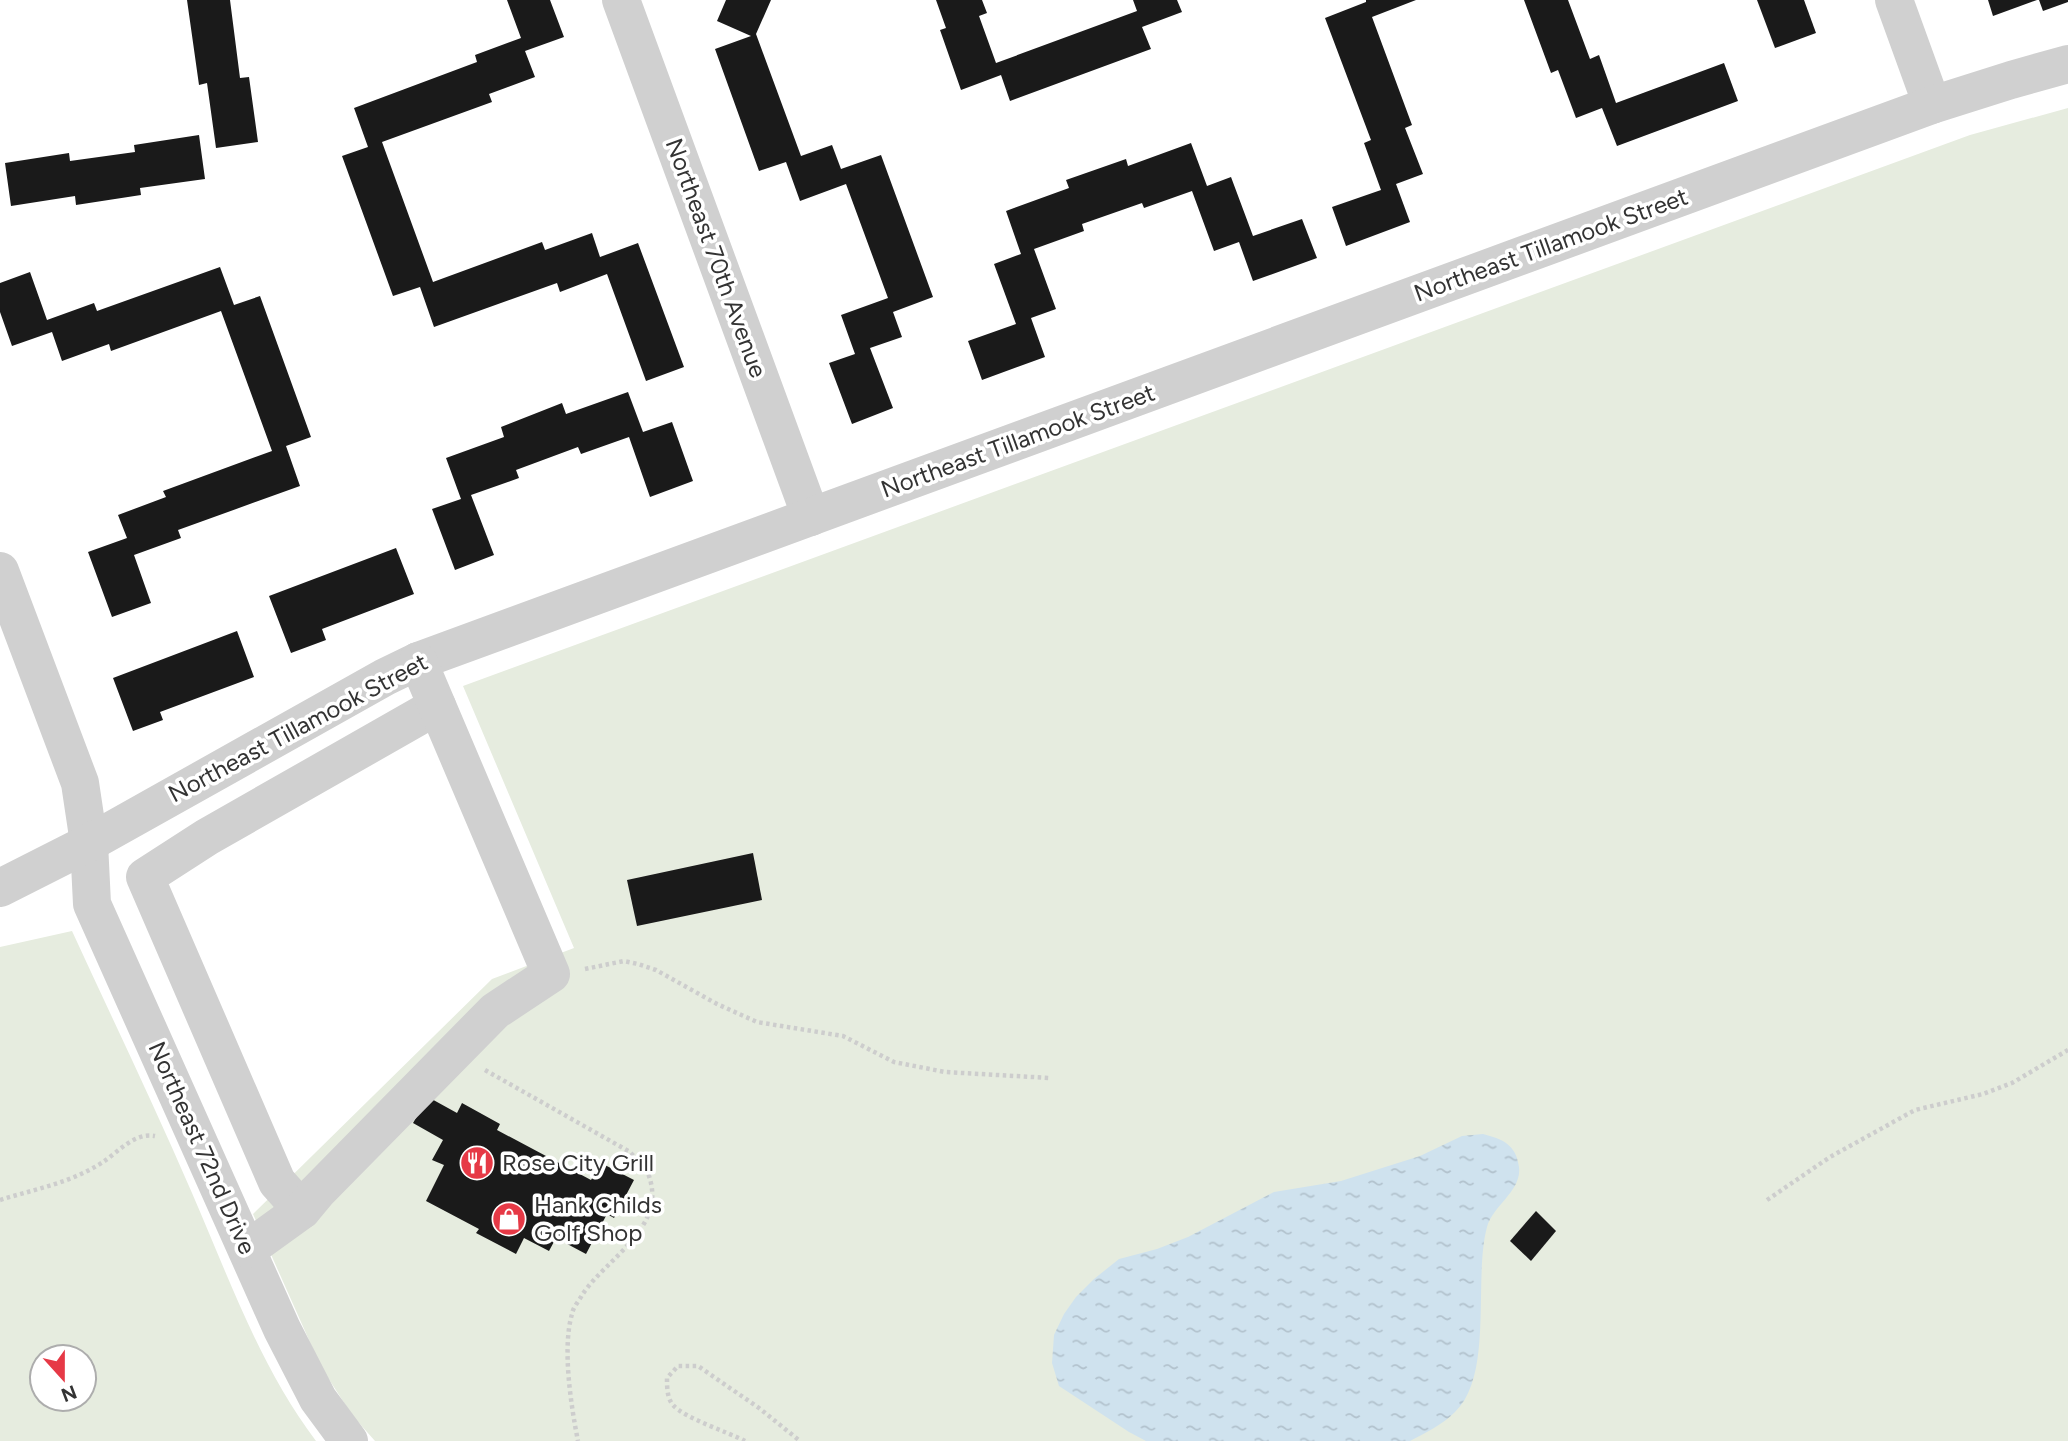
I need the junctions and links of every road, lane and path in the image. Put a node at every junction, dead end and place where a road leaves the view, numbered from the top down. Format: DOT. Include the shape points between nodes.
graph roads {
  1 [pos="621,0"];
  2 [pos="1894,0"];
  3 [pos="2068,64"];
  4 [pos="1932,106"];
  5 [pos="811,517"];
  6 [pos="0,571"];
  7 [pos="418,661"];
  8 [pos="437,706"];
  9 [pos="89,843"];
  10 [pos="0,888"];
  11 [pos="576,973"];
  12 [pos="2068,1051"];
  13 [pos="454,1053"];
  14 [pos="1051,1078"];
  15 [pos="163,1140"];
  16 [pos="0,1200"];
  17 [pos="1767,1200"];
  18 [pos="302,1210"];
  19 [pos="248,1249"];
  20 [pos="738,1437"];
  21 [pos="349,1441"];
  22 [pos="578,1441"];
  23 [pos="732,1441"];
  24 [pos="745,1441"];
  25 [pos="800,1441"];
  1 -- 5 [label="street, Northeast 70th Avenue"];
  2 -- 4 [label="street"];
  3 -- 4 [label="street, Northeast Tillamook Street"];
  4 -- 5 [label="street, Northeast Tillamook Street"];
  5 -- 7 [label="street, Northeast Tillamook Street"];
  6 -- 9 [label="street, Northeast 72nd Drive" via="80,783"];
  7 -- 8 [label="street"];
  7 -- 9 [label="street, Northeast Tillamook Street"];
  8 -- 13 [label="street" via="551,974 495,1011"];
  8 -- 18 [label="street" via="145,877 277,1182"];
  9 -- 10 [label="street, Northeast Tillamook Street"];
  9 -- 19 [label="street, Northeast 72nd Drive" via="92,904"];
  11 -- 14 [label="path" via="631,962 656,970 757,1023 843,1036 894,1062 945,1072"];
  12 -- 17 [label="path" via="2012,1083 1915,1110 1830,1157"];
  13 -- 18 [label="street"];
  13 -- 22 [label="path" via="630,1152 647,1170 652,1189 644,1227 592,1281 572,1312 568,1355"];
  15 -- 16 [label="path" via="146,1135 82,1174"];
  18 -- 19 [label="street"];
  19 -- 21 [label="street, Northeast 72nd Drive" via="301,1369"];
  20 -- 23 [label="path"];
  20 -- 24 [label="path"];
  20 -- 25 [label="path" via="673,1406 667,1378 678,1366 698,1366"];
}
